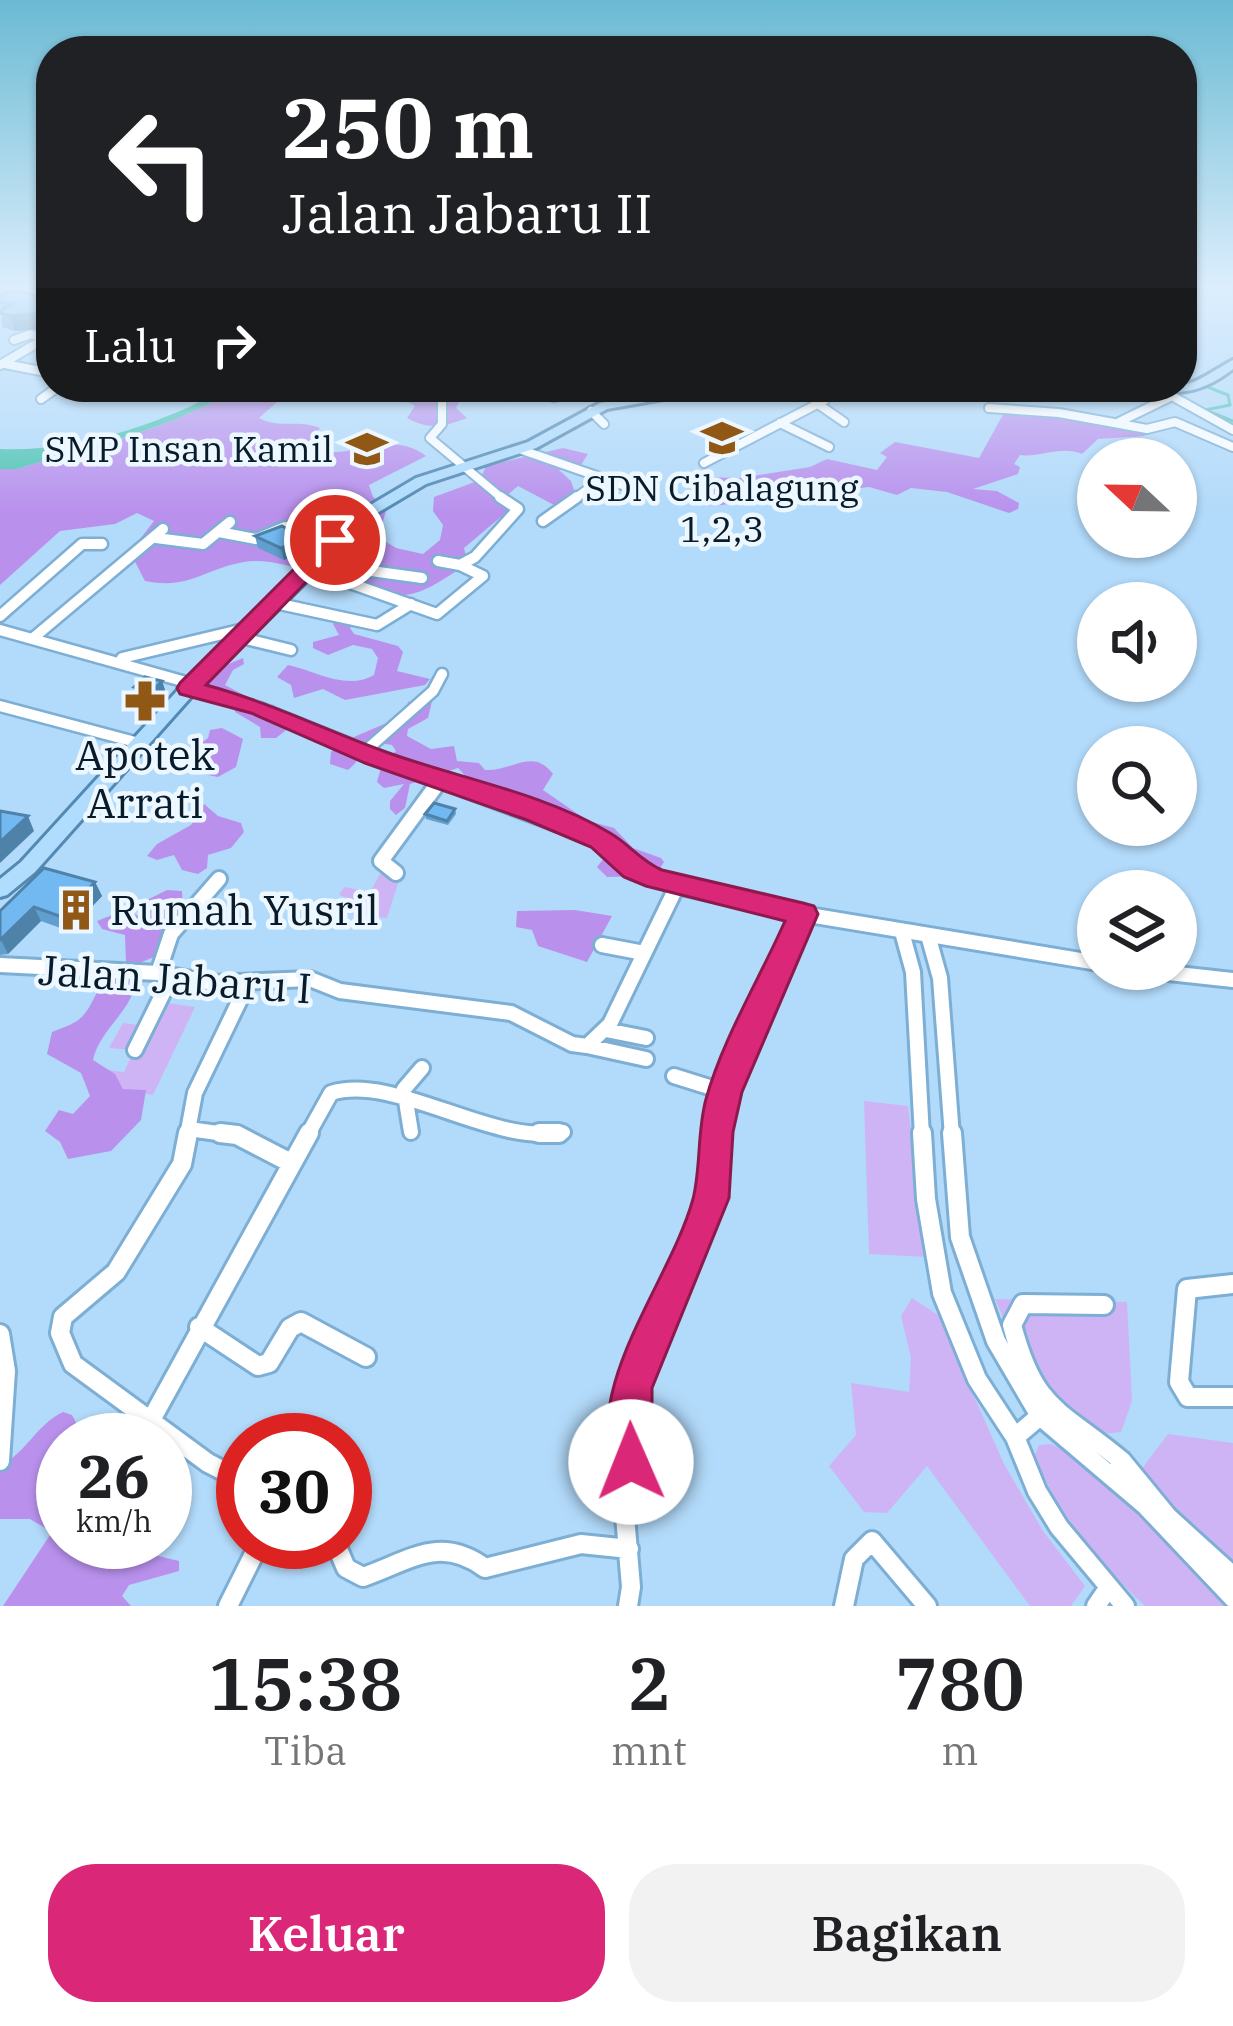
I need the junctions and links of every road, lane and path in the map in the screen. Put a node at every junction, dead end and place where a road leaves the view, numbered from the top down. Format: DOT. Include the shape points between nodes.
graph roads {
  1 [pos="1233,363"];
  2 [pos="1,364"];
  3 [pos="36,370"];
  4 [pos="1197,387"];
  5 [pos="442,402"];
  6 [pos="635,402"];
  7 [pos="821,402"];
  8 [pos="1156,402"];
  9 [pos="1187,402"];
  10 [pos="818,404"];
  11 [pos="988,408"];
  12 [pos="591,411"];
  13 [pos="780,422"];
  14 [pos="844,422"];
  15 [pos="1117,423"];
  16 [pos="604,424"];
  17 [pos="1233,430"];
  18 [pos="829,446"];
  19 [pos="1233,447"];
  20 [pos="522,450"];
  21 [pos="704,464"];
  22 [pos="461,466"];
  23 [pos="603,478"];
  24 [pos="634,489"];
  25 [pos="543,521"];
  26 [pos="230,522"];
  27 [pos="219,532"];
  28 [pos="341,534"];
  29 [pos="365,541"];
  30 [pos="101,544"];
  31 [pos="438,561"];
  32 [pos="314,562"];
  33 [pos="460,565"];
  34 [pos="422,578"];
  35 [pos="275,603"];
  36 [pos="412,604"];
  37 [pos="0,616"];
  38 [pos="0,630"];
  39 [pos="247,632"];
  40 [pos="32,639"];
  41 [pos="291,650"];
  42 [pos="115,659"];
  43 [pos="442,674"];
  44 [pos="191,686"];
  45 [pos="2,709"];
  46 [pos="139,742"];
  47 [pos="363,753"];
  48 [pos="441,779"];
  49 [pos="396,873"];
  50 [pos="219,879"];
  51 [pos="677,886"];
  52 [pos="0,890"];
  53 [pos="803,914"];
  54 [pos="902,932"];
  55 [pos="928,935"];
  56 [pos="602,945"];
  57 [pos="644,953"];
  58 [pos="1077,960"];
  59 [pos="0,964"];
  60 [pos="165,975"];
  61 [pos="1197,976"];
  62 [pos="1233,980"];
  63 [pos="248,983"];
  64 [pos="606,1030"];
  65 [pos="646,1038"];
  66 [pos="587,1046"];
  67 [pos="135,1050"];
  68 [pos="646,1059"];
  69 [pos="422,1068"];
  70 [pos="674,1076"];
  71 [pos="725,1092"];
  72 [pos="404,1098"];
  73 [pos="190,1129"];
  74 [pos="411,1132"];
  75 [pos="563,1132"];
  76 [pos="289,1162"];
  77 [pos="1233,1284"];
  78 [pos="1104,1305"];
  79 [pos="199,1328"];
  80 [pos="0,1334"];
  81 [pos="366,1357"];
  82 [pos="1233,1397"];
  83 [pos="145,1413"];
  84 [pos="155,1413"];
  85 [pos="1040,1416"];
  86 [pos="1015,1437"];
  87 [pos="0,1461"];
  88 [pos="1118,1469"];
  89 [pos="628,1549"];
  90 [pos="246,1569"];
  91 [pos="349,1569"];
  92 [pos="1233,1576"];
  93 [pos="1109,1587"];
  94 [pos="1233,1598"];
  95 [pos="228,1606"];
  96 [pos="628,1606"];
  97 [pos="844,1606"];
  98 [pos="927,1606"];
  99 [pos="1096,1606"];
  100 [pos="1125,1606"];
  1 -- 4 [label="main road"];
  2 -- 3 [label="street"];
  5 -- 22 [label="street" via="442,424 430,438"];
  6 -- 12 [label="main road"];
  7 -- 10 [label="street"];
  8 -- 15 [label="street"];
  9 -- 17 [label="street"];
  10 -- 13 [label="street"];
  10 -- 14 [label="street"];
  11 -- 15 [label="street"];
  12 -- 16 [label="street"];
  12 -- 20 [label="main road"];
  13 -- 18 [label="street"];
  13 -- 21 [label="street"];
  15 -- 19 [label="street" via="1147,429 1175,422"];
  20 -- 22 [label="main road"];
  20 -- 23 [label="street"];
  22 -- 28 [label="main road" via="394,495"];
  22 -- 33 [label="street" via="518,509"];
  23 -- 24 [label="street"];
  23 -- 25 [label="street"];
  26 -- 27 [label="street"];
  27 -- 32 [label="street" via="256,539 284,526"];
  27 -- 40 [label="street" via="203,544 159,533"];
  28 -- 29 [label="street"];
  28 -- 32 [label="main road"];
  30 -- 37 [label="street" via="82,544"];
  31 -- 33 [label="street"];
  32 -- 34 [label="street"];
  32 -- 35 [label="main road"];
  32 -- 36 [label="street"];
  33 -- 36 [label="street" via="483,576 443,613"];
  35 -- 36 [label="street" via="374,626"];
  35 -- 39 [label="main road"];
  38 -- 40 [label="street"];
  39 -- 41 [label="street"];
  39 -- 42 [label="street"];
  39 -- 44 [label="main road"];
  40 -- 42 [label="street"];
  42 -- 44 [label="street"];
  43 -- 47 [label="street" via="434,691"];
  44 -- 46 [label="main road"];
  44 -- 47 [label="street"];
  45 -- 46 [label="street"];
  46 -- 52 [label="main road"];
  47 -- 48 [label="street"];
  48 -- 49 [label="street" via="381,861"];
  48 -- 51 [label="street" via="601,840 634,869"];
  50 -- 60 [label="street" via="172,934"];
  51 -- 53 [label="street"];
  51 -- 57 [label="street"];
  53 -- 54 [label="street"];
  53 -- 71 [label="street"];
  54 -- 55 [label="street"];
  54 -- 86 [label="street" via="913,972 935,1268 977,1379"];
  55 -- 58 [label="street"];
  55 -- 85 [label="street" via="940,979 960,1237 996,1341"];
  56 -- 57 [label="street"];
  57 -- 64 [label="street"];
  59 -- 60 [label="street, Jalan Jabaru I"];
  60 -- 63 [label="street, Jalan Jabaru I"];
  60 -- 67 [label="street"];
  61 -- 62 [label="street"];
  63 -- 66 [label="street, Jalan Jabaru I" via="310,979 340,991 511,1013"];
  63 -- 73 [label="street" via="195,1093"];
  64 -- 65 [label="street"];
  64 -- 66 [label="street"];
  66 -- 68 [label="street, Jalan Jabaru I"];
  69 -- 72 [label="street"];
  70 -- 71 [label="street"];
  71 -- 89 [label="street" via="711,1198 630,1397"];
  72 -- 74 [label="street"];
  72 -- 75 [label="street" via="475,1120"];
  72 -- 76 [label="street" via="339,1088"];
  73 -- 76 [label="street" via="237,1135"];
  73 -- 83 [label="street" via="182,1164 131,1250 62,1320 73,1364"];
  76 -- 79 [label="street"];
  77 -- 82 [label="street" via="1187,1289 1179,1382 1188,1397"];
  78 -- 88 [label="street" via="1023,1304 1012,1325 1023,1367 1055,1415 1085,1430"];
  79 -- 81 [label="street" via="258,1366 301,1322"];
  79 -- 84 [label="street"];
  80 -- 87 [label="street"];
  85 -- 86 [label="street"];
  85 -- 88 [label="street"];
  86 -- 93 [label="street" via="1059,1527"];
  88 -- 92 [label="street"];
  88 -- 94 [label="street"];
  89 -- 91 [label="street" via="581,1544 492,1568 462,1552 436,1550 372,1578"];
  89 -- 96 [label="street"];
  90 -- 95 [label="street"];
  93 -- 99 [label="street"];
  93 -- 100 [label="street"];
  97 -- 98 [label="street" via="854,1559 872,1540"];
}
